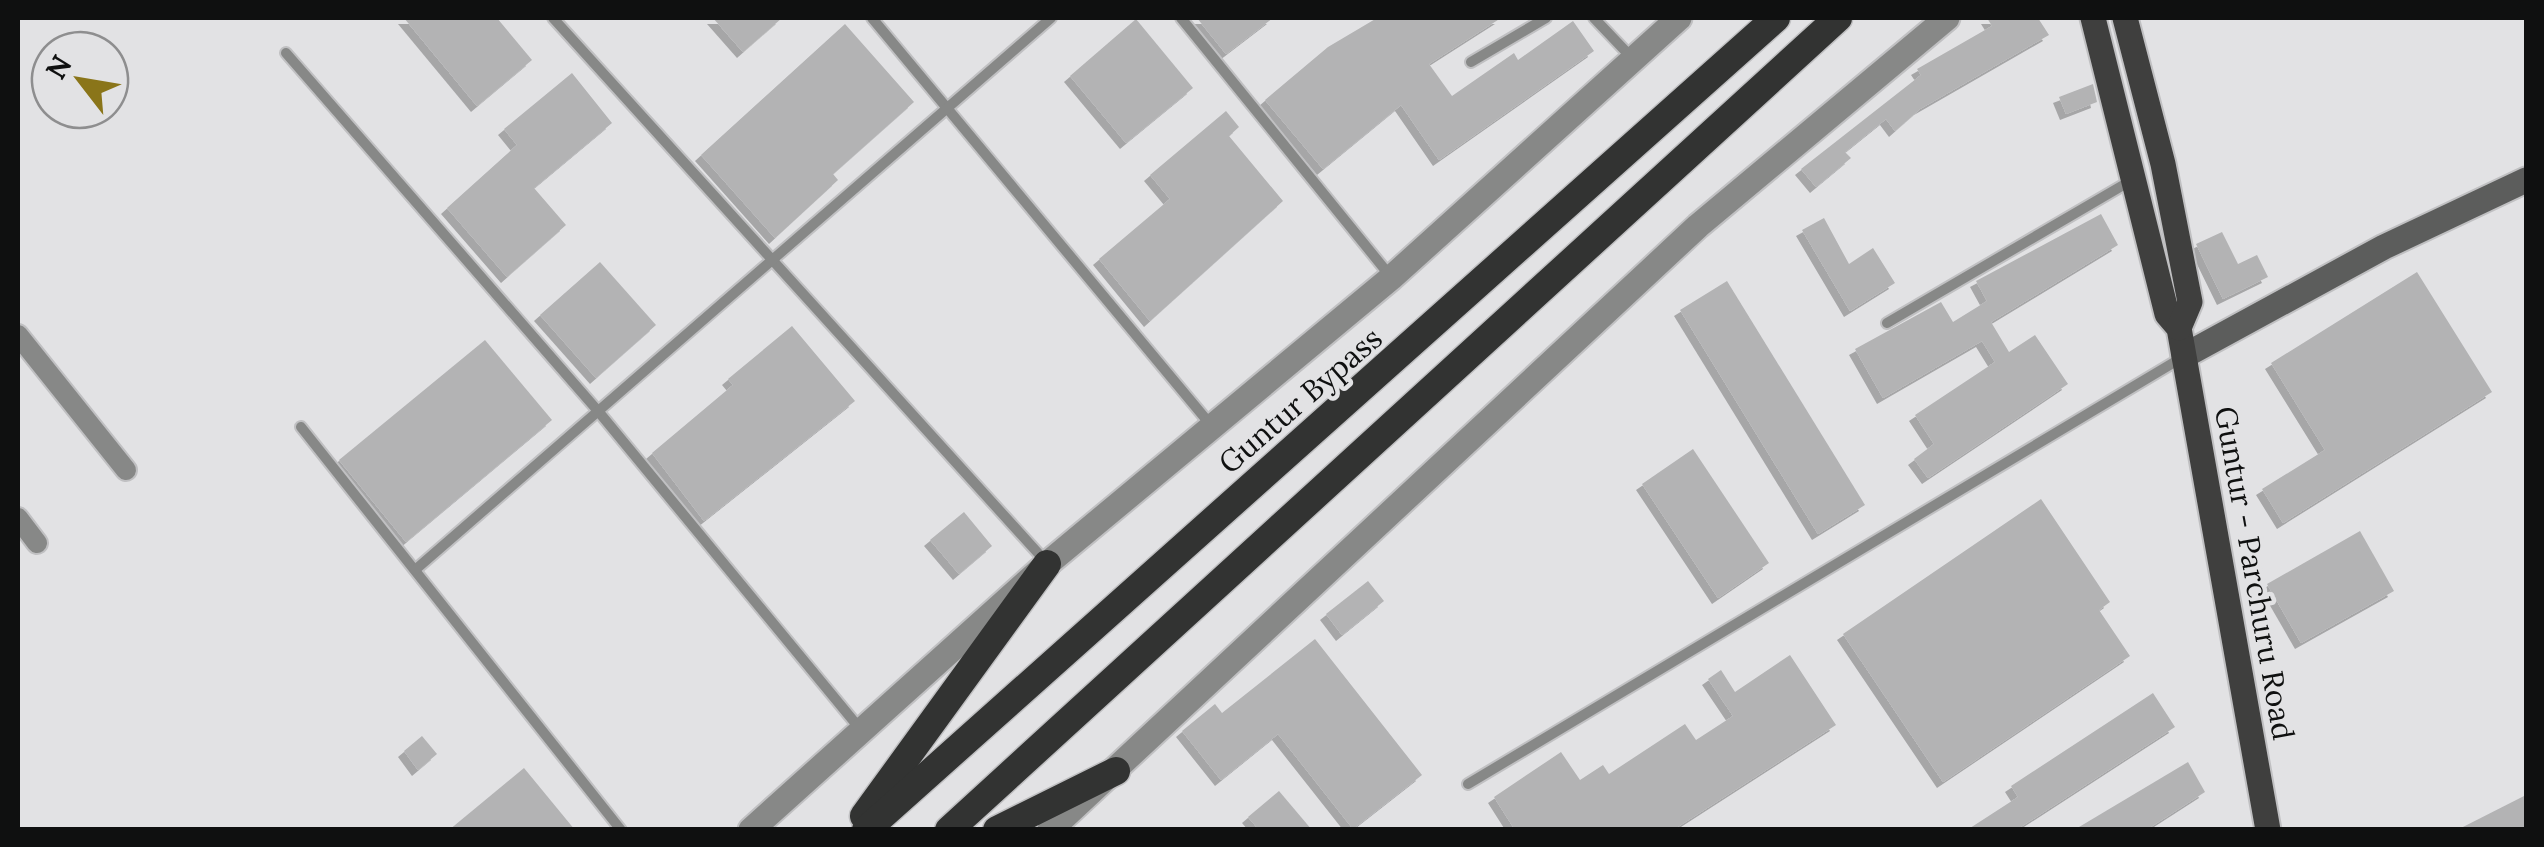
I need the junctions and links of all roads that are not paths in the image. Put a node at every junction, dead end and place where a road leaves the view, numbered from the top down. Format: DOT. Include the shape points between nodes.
graph roads {
  1 [pos="553,18"];
  2 [pos="872,18"];
  3 [pos="1050,18"];
  4 [pos="1181,18"];
  5 [pos="1546,18"];
  6 [pos="1594,18"];
  7 [pos="1678,18"];
  8 [pos="1776,18"];
  9 [pos="1838,18"];
  10 [pos="1947,18"];
  11 [pos="2093,18"];
  12 [pos="2126,18"];
  13 [pos="286,53"];
  14 [pos="1634,60"];
  15 [pos="1471,62"];
  16 [pos="948,106"];
  17 [pos="2135,178"];
  18 [pos="2526,180"];
  19 [pos="772,259"];
  20 [pos="1391,278"];
  21 [pos="1887,323"];
  22 [pos="2179,328"];
  23 [pos="18,335"];
  24 [pos="2184,356"];
  25 [pos="598,411"];
  26 [pos="1211,425"];
  27 [pos="301,427"];
  28 [pos="126,470"];
  29 [pos="18,518"];
  30 [pos="37,542"];
  31 [pos="1048,564"];
  32 [pos="415,570"];
  33 [pos="862,730"];
  34 [pos="1116,770"];
  35 [pos="1468,784"];
  36 [pos="621,830"];
  37 [pos="751,830"];
  38 [pos="854,830"];
  39 [pos="866,830"];
  40 [pos="949,830"];
  41 [pos="997,830"];
  42 [pos="1050,830"];
  43 [pos="2268,830"];
  1 -- 19 [label="lane"];
  2 -- 16 [label="lane"];
  3 -- 16 [label="lane"];
  4 -- 20 [label="lane"];
  5 -- 15 [label="lane"];
  6 -- 14 [label="lane"];
  7 -- 14 [label="street"];
  8 -- 39 [label="highway, Guntur Bypass"];
  9 -- 40 [label="highway"];
  10 -- 34 [label="street" via="1698,226"];
  11 -- 17 [label="main road, Guntur - Parchuru Road"];
  12 -- 22 [label="main road, Guntur - Parchuru Road" via="2190,302"];
  13 -- 25 [label="lane"];
  14 -- 20 [label="street"];
  16 -- 19 [label="lane"];
  16 -- 26 [label="lane"];
  17 -- 21 [label="lane"];
  17 -- 22 [label="main road, Guntur - Parchuru Road" via="2166,314"];
  18 -- 24 [label="main road" via="2384,247"];
  19 -- 25 [label="lane"];
  19 -- 31 [label="lane"];
  20 -- 26 [label="street"];
  22 -- 24 [label="main road, Guntur - Parchuru Road"];
  23 -- 28 [label="street"];
  24 -- 35 [label="lane"];
  24 -- 43 [label="main road, Guntur - Parchuru Road"];
  25 -- 32 [label="lane"];
  25 -- 33 [label="lane"];
  26 -- 31 [label="street"];
  27 -- 32 [label="lane"];
  29 -- 30 [label="street"];
  31 -- 33 [label="street"];
  31 -- 38 [label="highway"];
  32 -- 36 [label="lane"];
  33 -- 37 [label="street"];
  34 -- 41 [label="highway"];
  34 -- 42 [label="street"];
}
